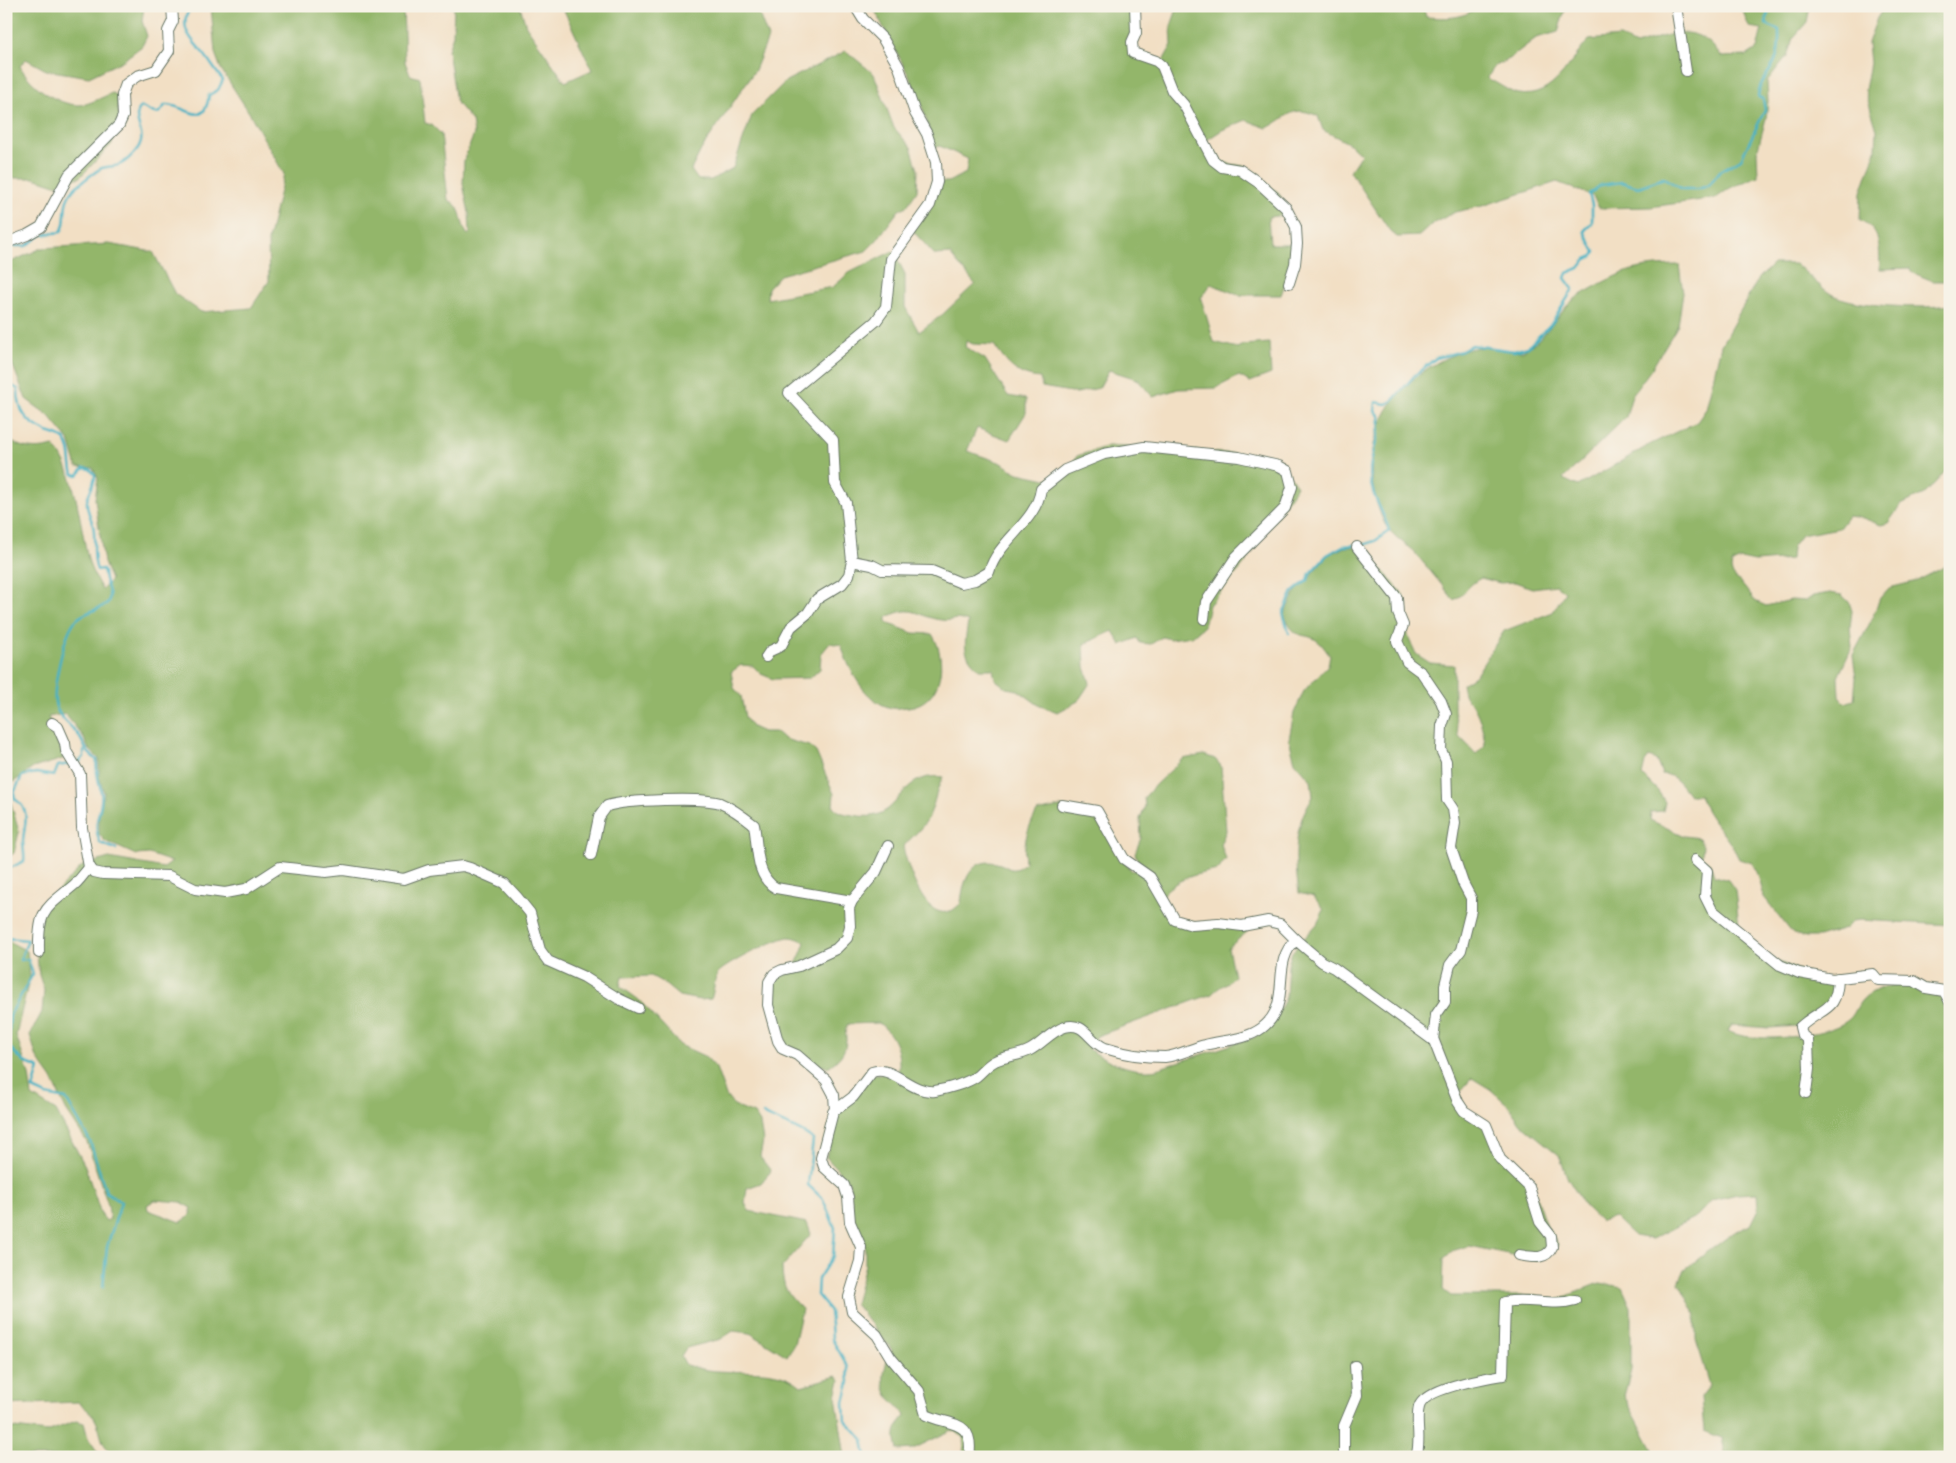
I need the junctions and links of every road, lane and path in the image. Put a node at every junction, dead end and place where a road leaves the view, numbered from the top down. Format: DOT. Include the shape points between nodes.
graph roads {
  1 [pos="172,6"];
  2 [pos="855,6"];
  3 [pos="1135,6"];
  4 [pos="1676,6"];
  5 [pos="1686,71"];
  6 [pos="6,243"];
  7 [pos="1289,283"];
  8 [pos="1358,548"];
  9 [pos="852,561"];
  10 [pos="1204,619"];
  11 [pos="766,657"];
  12 [pos="52,723"];
  13 [pos="1062,804"];
  14 [pos="888,846"];
  15 [pos="592,855"];
  16 [pos="1695,860"];
  17 [pos="90,867"];
  18 [pos="852,901"];
  19 [pos="1296,940"];
  20 [pos="39,953"];
  21 [pos="1838,978"];
  22 [pos="1950,1002"];
  23 [pos="638,1008"];
  24 [pos="1433,1040"];
  25 [pos="1806,1094"];
  26 [pos="835,1110"];
  27 [pos="1519,1255"];
  28 [pos="1575,1300"];
  29 [pos="1355,1366"];
  30 [pos="969,1457"];
  31 [pos="1344,1457"];
  32 [pos="1416,1457"];
  1 -- 6 [label="street" via="169,50 156,70 137,76 126,84 119,125 69,175 41,227"];
  2 -- 9 [label="street" via="863,19 883,38 899,67 915,112 927,134 936,162 937,182 930,205 891,259 886,307 876,321 789,393 832,440 835,483 846,503"];
  3 -- 7 [label="street" via="1133,53 1162,66 1172,91 1184,105 1213,160 1222,167 1240,170 1286,208 1296,227 1297,244"];
  4 -- 5 [label="street"];
  8 -- 24 [label="street" via="1397,598 1403,625 1397,640 1402,652 1407,662 1422,673 1446,714 1441,750 1446,761 1446,800 1453,809 1455,823 1451,848 1471,898 1471,910 1461,950 1450,965 1444,1002 1436,1015"];
  9 -- 10 [label="street" via="882,570 932,571 961,583 975,580 988,572 993,558 1014,531 1031,516 1039,501 1040,489 1065,470 1104,454 1144,447 1239,457 1280,466 1291,476 1292,487 1285,508 1236,557 1206,602"];
  9 -- 11 [label="street" via="849,575 842,584 817,599 808,614 791,627 781,646"];
  12 -- 17 [label="street" via="58,727 66,751 80,774 82,828"];
  13 -- 19 [label="street" via="1097,812 1124,859 1150,877 1175,920 1192,925 1218,923 1242,926 1268,921 1280,924"];
  14 -- 18 [label="street" via="876,872"];
  15 -- 18 [label="street" via="599,817 607,806 629,801 720,803 754,824 761,868 769,885"];
  16 -- 21 [label="street" via="1707,871 1705,896 1719,916 1780,965 1799,973"];
  17 -- 20 [label="street" via="74,886 47,906 38,938"];
  17 -- 23 [label="street" via="94,872 104,874 169,876 195,889 225,893 246,889 280,867 326,872 343,870 404,879 429,870 463,866 504,883 517,897 530,913 540,950 548,961 584,976"];
  18 -- 26 [label="street" via="847,938 836,949 814,960 774,974 767,992 778,1041 783,1049 797,1055 826,1080 834,1095"];
  19 -- 24 [label="street"];
  19 -- 26 [label="street" via="1281,968 1282,991 1276,1011 1269,1022 1256,1032 1168,1057 1106,1048 1077,1026 1065,1027 1054,1031 1033,1049 994,1062 976,1077 933,1091 919,1089 883,1070 872,1072 853,1097"];
  21 -- 22 [label="street" via="1873,974 1878,980 1914,981 1926,988 1944,991"];
  21 -- 25 [label="street" via="1838,996 1831,1006 1800,1027 1808,1040"];
  24 -- 27 [label="street" via="1452,1091 1464,1111 1486,1125 1500,1159 1532,1193 1540,1222 1551,1236 1552,1247 1548,1253 1536,1258"];
  26 -- 30 [label="street" via="821,1158 824,1167 844,1185 850,1222 860,1247 860,1261 849,1296 852,1312 877,1334 891,1358 919,1391 926,1415 963,1428 969,1439"];
  28 -- 32 [label="street" via="1565,1303 1505,1302 1503,1375 1444,1389 1422,1402"];
  29 -- 31 [label="street" via="1357,1395 1344,1426"];
}
